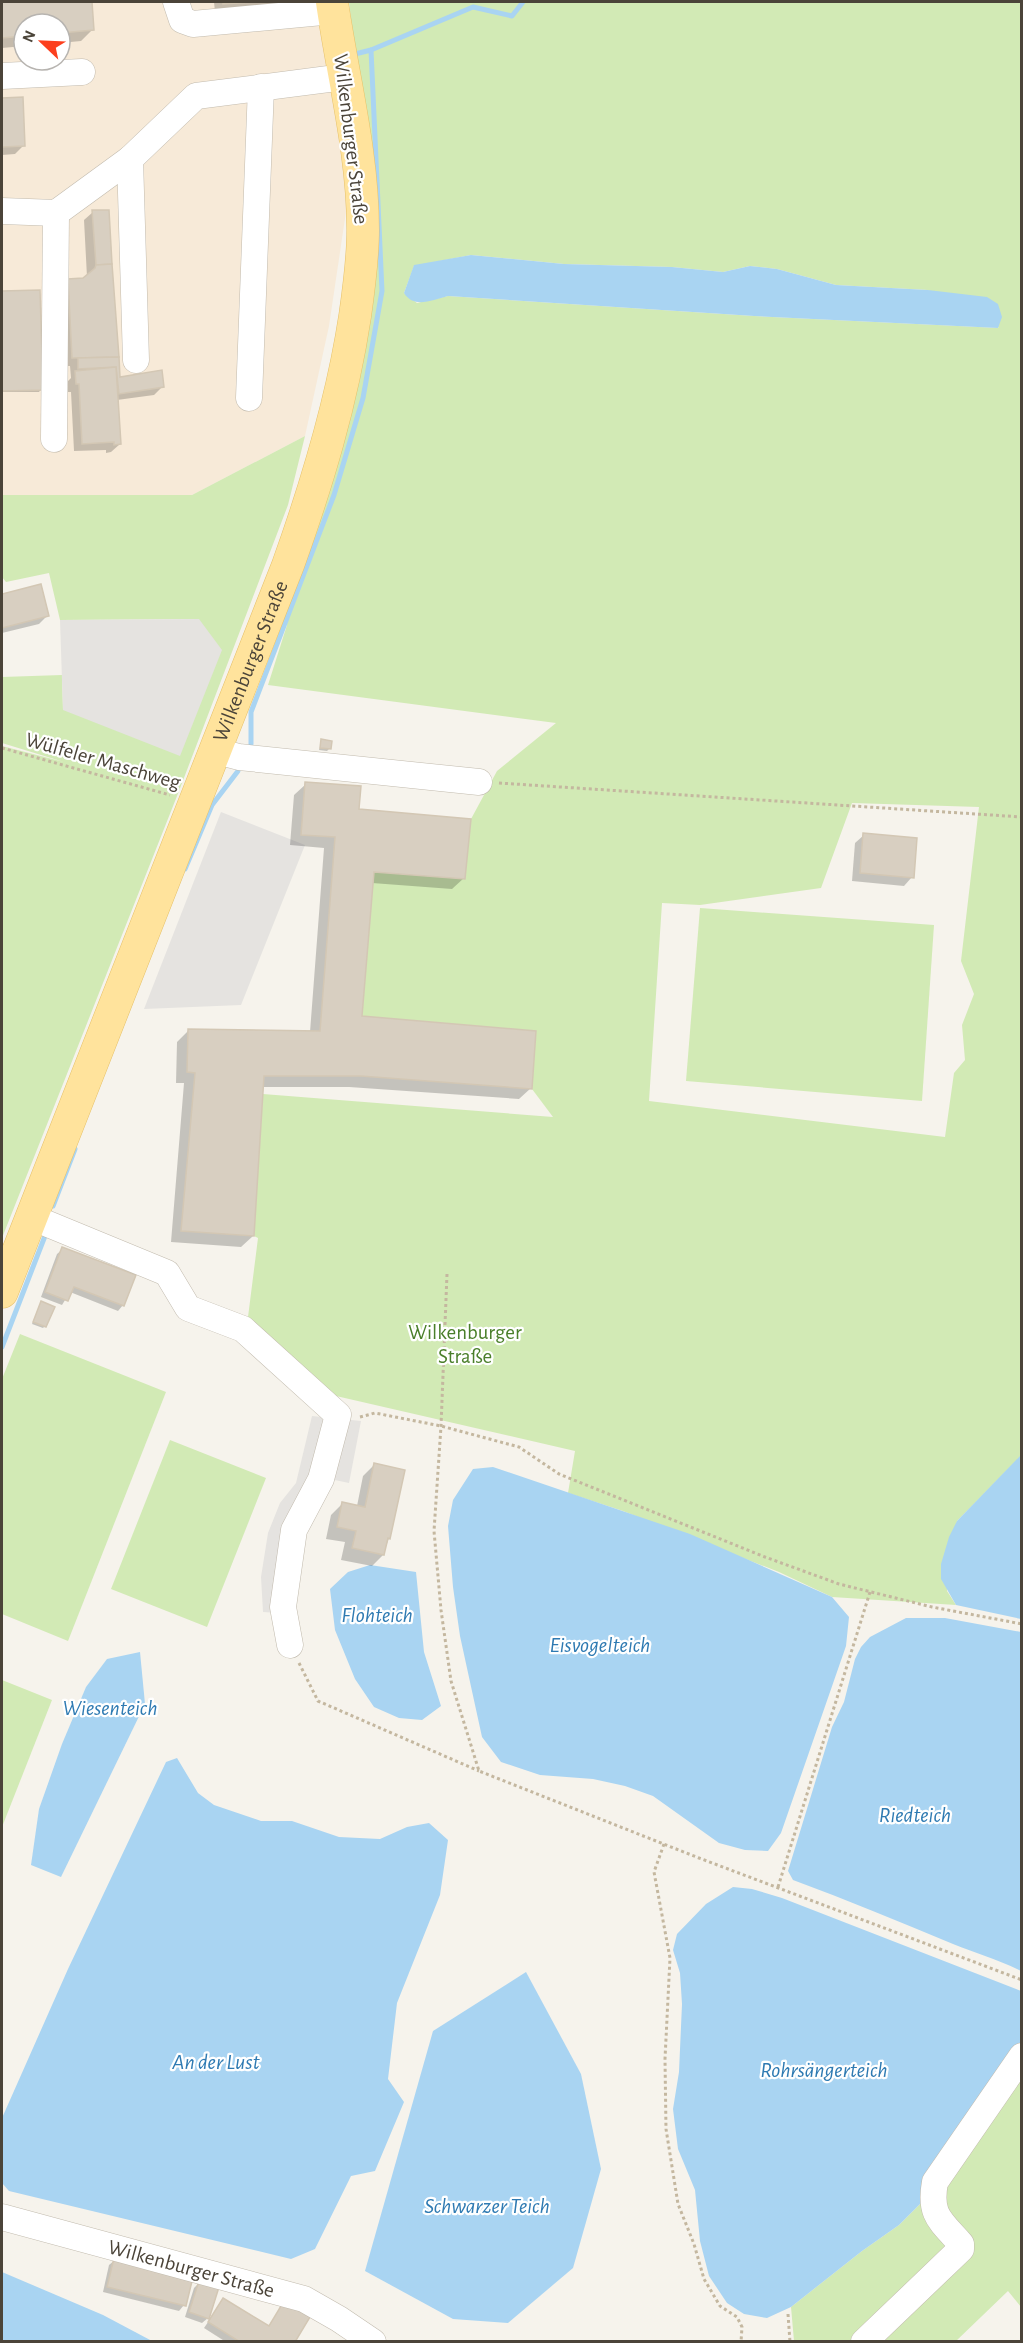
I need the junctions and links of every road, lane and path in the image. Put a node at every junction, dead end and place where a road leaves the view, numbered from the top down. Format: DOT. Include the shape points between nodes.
graph roads {
  1 [pos="176,2"];
  2 [pos="332,6"];
  3 [pos="82,72"];
  4 [pos="2,76"];
  5 [pos="345,77"];
  6 [pos="261,87"];
  7 [pos="130,159"];
  8 [pos="2,211"];
  9 [pos="56,213"];
  10 [pos="136,360"];
  11 [pos="249,398"];
  12 [pos="54,439"];
  13 [pos="2,748"];
  14 [pos="216,752"];
  15 [pos="479,782"];
  16 [pos="196,803"];
  17 [pos="1022,817"];
  18 [pos="31,1217"];
  19 [pos="447,1274"];
  20 [pos="2,1292"];
  21 [pos="338,1415"];
  22 [pos="441,1426"];
  23 [pos="870,1592"];
  24 [pos="1022,1624"];
  25 [pos="290,1645"];
  26 [pos="479,1771"];
  27 [pos="664,1845"];
  28 [pos="778,1887"];
  29 [pos="1022,1980"];
  30 [pos="1022,2055"];
  31 [pos="2,2217"];
  32 [pos="789,2314"];
  33 [pos="373,2342"];
  34 [pos="741,2342"];
  35 [pos="790,2342"];
  36 [pos="864,2342"];
  1 -- 2 [label="lane" via="182,20 193,24"];
  2 -- 5 [label="main road, Wilkenburger Straße"];
  3 -- 4 [label="lane"];
  5 -- 6 [label="lane"];
  5 -- 14 [label="main road, Wilkenburger Straße" via="363,230 349,356 312,499"];
  6 -- 7 [label="lane" via="196,96"];
  6 -- 11 [label="lane"];
  7 -- 9 [label="lane"];
  7 -- 10 [label="lane"];
  8 -- 9 [label="lane"];
  9 -- 12 [label="lane"];
  13 -- 16 [label="path, Wülfeler Maschweg"];
  14 -- 15 [label="lane"];
  14 -- 16 [label="main road, Wilkenburger Straße"];
  15 -- 17 [label="path"];
  16 -- 18 [label="main road, Wilkenburger Straße"];
  18 -- 20 [label="main road, Wilkenburger Straße"];
  18 -- 21 [label="lane" via="167,1273 188,1308 243,1329"];
  19 -- 22 [label="path"];
  21 -- 22 [label="path" via="355,1418 375,1413"];
  21 -- 25 [label="lane" via="321,1479 294,1530 283,1606"];
  22 -- 23 [label="path" via="519,1447 560,1473 765,1557"];
  22 -- 26 [label="path" via="434,1531 441,1610 452,1681"];
  23 -- 24 [label="path"];
  23 -- 28 [label="path"];
  25 -- 26 [label="path" via="318,1701"];
  26 -- 27 [label="path"];
  27 -- 28 [label="path"];
  27 -- 34 [label="path" via="654,1872 670,1958 666,2129 678,2204 704,2279 720,2306 737,2317 742,2327"];
  28 -- 29 [label="path"];
  30 -- 36 [label="lane" via="935,2182 933,2207 961,2249"];
  31 -- 33 [label="lane, Wilkenburger Straße" via="304,2299"];
  32 -- 35 [label="path"];
}
